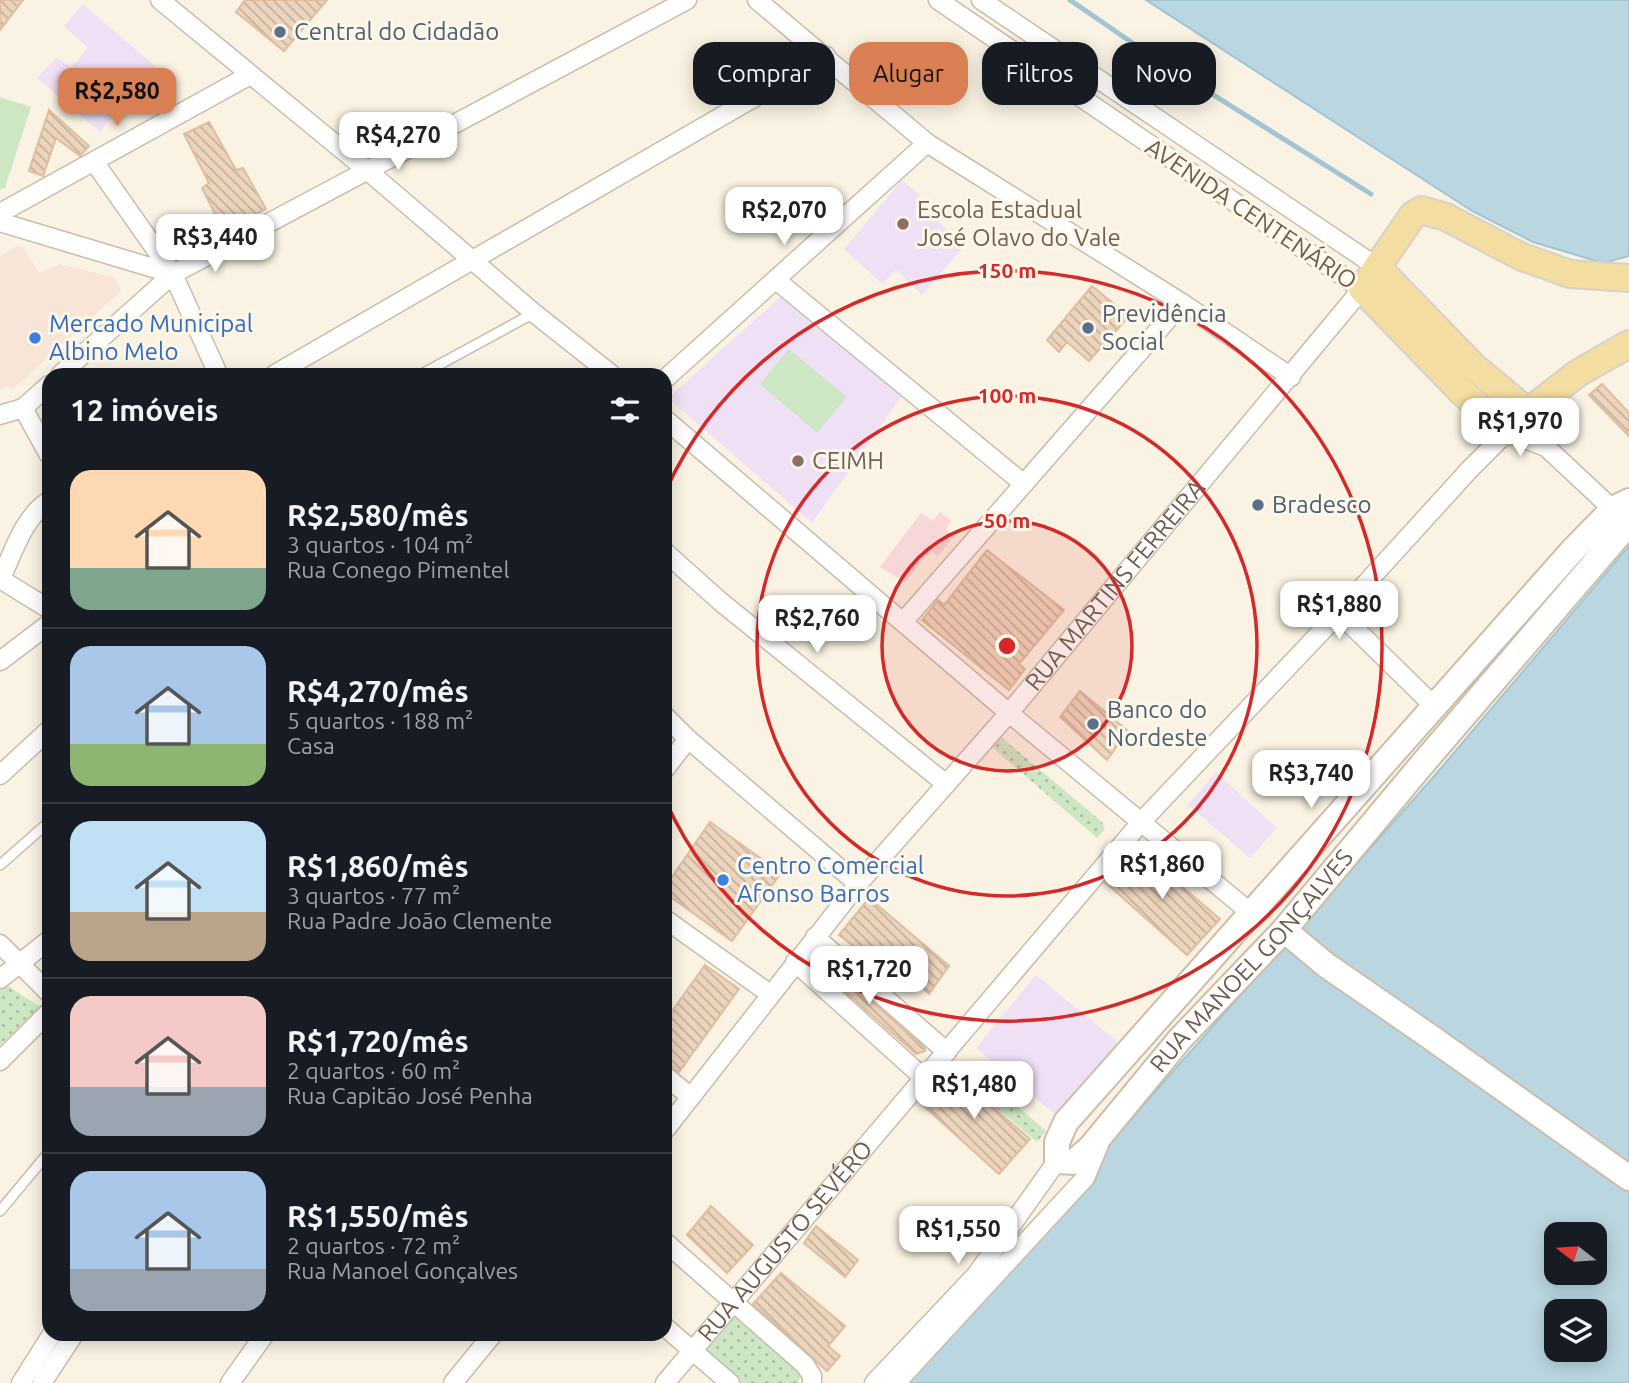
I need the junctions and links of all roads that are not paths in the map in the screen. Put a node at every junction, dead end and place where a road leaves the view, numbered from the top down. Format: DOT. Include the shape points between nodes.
graph roads {
  1 [pos="160,0"];
  2 [pos="687,0"];
  3 [pos="757,0"];
  4 [pos="938,0"];
  5 [pos="981,0"];
  6 [pos="809,42"];
  7 [pos="835,64"];
  8 [pos="250,75"];
  9 [pos="1112,88"];
  10 [pos="741,105"];
  11 [pos="1137,105"];
  12 [pos="1125,127"];
  13 [pos="927,143"];
  14 [pos="94,163"];
  15 [pos="368,171"];
  16 [pos="0,213"];
  17 [pos="0,222"];
  18 [pos="473,260"];
  19 [pos="1377,267"];
  20 [pos="173,274"];
  21 [pos="1629,278"];
  22 [pos="776,280"];
  23 [pos="1363,289"];
  24 [pos="1182,303"];
  25 [pos="534,313"];
  26 [pos="1628,347"];
  27 [pos="68,368"];
  28 [pos="215,368"];
  29 [pos="285,368"];
  30 [pos="433,368"];
  31 [pos="603,368"];
  32 [pos="672,373"];
  33 [pos="1291,377"];
  34 [pos="42,391"];
  35 [pos="23,408"];
  36 [pos="1528,412"];
  37 [pos="0,415"];
  38 [pos="672,425"];
  39 [pos="1507,432"];
  40 [pos="42,442"];
  41 [pos="1546,447"];
  42 [pos="1024,484"];
  43 [pos="42,505"];
  44 [pos="1625,515"];
  45 [pos="672,558"];
  46 [pos="0,580"];
  47 [pos="42,605"];
  48 [pos="1339,613"];
  49 [pos="903,622"];
  50 [pos="42,629"];
  51 [pos="1490,643"];
  52 [pos="0,661"];
  53 [pos="1508,665"];
  54 [pos="1434,706"];
  55 [pos="1009,713"];
  56 [pos="672,723"];
  57 [pos="42,736"];
  58 [pos="688,739"];
  59 [pos="672,760"];
  60 [pos="0,775"];
  61 [pos="946,784"];
  62 [pos="1342,809"];
  63 [pos="1142,821"];
  64 [pos="42,828"];
  65 [pos="1364,834"];
  66 [pos="0,865"];
  67 [pos="858,884"];
  68 [pos="1251,913"];
  69 [pos="672,924"];
  70 [pos="1288,933"];
  71 [pos="815,937"];
  72 [pos="0,944"];
  73 [pos="42,946"];
  74 [pos="795,962"];
  75 [pos="20,964"];
  76 [pos="1241,975"];
  77 [pos="0,979"];
  78 [pos="42,986"];
  79 [pos="770,994"];
  80 [pos="42,1019"];
  81 [pos="947,1052"];
  82 [pos="0,1060"];
  83 [pos="925,1079"];
  84 [pos="672,1082"];
  85 [pos="691,1097"];
  86 [pos="672,1121"];
  87 [pos="42,1160"];
  88 [pos="1057,1161"];
  89 [pos="1629,1178"];
  90 [pos="0,1211"];
  91 [pos="672,1248"];
  92 [pos="733,1301"];
  93 [pos="672,1333"];
  94 [pos="48,1341"];
  95 [pos="69,1341"];
  96 [pos="260,1341"];
  97 [pos="483,1341"];
  98 [pos="692,1351"];
  99 [pos="21,1383"];
  100 [pos="41,1383"];
  101 [pos="230,1383"];
  102 [pos="453,1383"];
  103 [pos="665,1383"];
  104 [pos="730,1383"];
  105 [pos="812,1383"];
  106 [pos="874,1383"];
  107 [pos="896,1383"];
  1 -- 8 [label="street"];
  2 -- 15 [label="street"];
  3 -- 6 [label="street"];
  4 -- 12 [label="street, AVENIDA CENTENÁRIO"];
  5 -- 9 [label="street, AVENIDA CENTENÁRIO"];
  7 -- 13 [label="street"];
  8 -- 14 [label="street"];
  8 -- 15 [label="street"];
  10 -- 18 [label="street"];
  11 -- 12 [label="street"];
  11 -- 19 [label="street, AVENIDA CENTENÁRIO"];
  12 -- 23 [label="street, AVENIDA CENTENÁRIO"];
  13 -- 22 [label="street"];
  13 -- 24 [label="street"];
  14 -- 16 [label="street"];
  14 -- 20 [label="street"];
  15 -- 18 [label="street"];
  15 -- 20 [label="street"];
  17 -- 20 [label="street"];
  18 -- 25 [label="street"];
  18 -- 29 [label="street"];
  19 -- 21 [label="main road, RUA MARTINS FERREIRA" via="1421,210 1570,274"];
  19 -- 23 [label="main road, RUA MARTINS FERREIRA"];
  19 -- 36 [label="main road, AVENIDA CENTENÁRIO" via="1473,366"];
  20 -- 27 [label="street"];
  20 -- 28 [label="street"];
  22 -- 32 [label="street"];
  22 -- 42 [label="street"];
  23 -- 33 [label="street, RUA MARTINS FERREIRA"];
  23 -- 39 [label="main road, AVENIDA CENTENÁRIO"];
  24 -- 33 [label="street"];
  24 -- 42 [label="street"];
  25 -- 30 [label="lane"];
  25 -- 31 [label="street"];
  26 -- 36 [label="main road, RUA AUGUSTO SEVÉRO" via="1578,373"];
  33 -- 55 [label="street, RUA MARTINS FERREIRA"];
  34 -- 35 [label="street"];
  35 -- 37 [label="street"];
  35 -- 40 [label="street"];
  36 -- 39 [label="main road, RUA AUGUSTO SEVÉRO"];
  36 -- 41 [label="street, AVENIDA CENTENÁRIO"];
  38 -- 49 [label="street"];
  39 -- 41 [label="street, AVENIDA CENTENÁRIO"];
  39 -- 48 [label="street, RUA AUGUSTO SEVÉRO"];
  41 -- 44 [label="street, AVENIDA CENTENÁRIO"];
  42 -- 49 [label="street"];
  43 -- 46 [label="street" via="30,519"];
  44 -- 51 [label="street, RUA MANOEL GONÇALVES" via="1572,551"];
  44 -- 53 [label="street, RUA MANOEL GONÇALVES"];
  45 -- 61 [label="street"];
  46 -- 47 [label="street"];
  48 -- 54 [label="street"];
  48 -- 63 [label="street, RUA AUGUSTO SEVÉRO"];
  49 -- 55 [label="street"];
  50 -- 52 [label="street"];
  51 -- 53 [label="street"];
  51 -- 54 [label="street, RUA MANOEL GONÇALVES"];
  53 -- 65 [label="street, RUA MANOEL GONÇALVES"];
  54 -- 62 [label="street, RUA MANOEL GONÇALVES"];
  55 -- 61 [label="street, RUA MARTINS FERREIRA"];
  55 -- 63 [label="street"];
  56 -- 58 [label="street"];
  57 -- 60 [label="street"];
  58 -- 59 [label="street"];
  58 -- 67 [label="street"];
  61 -- 67 [label="street, RUA MARTINS FERREIRA"];
  62 -- 65 [label="street"];
  62 -- 68 [label="street, RUA MANOEL GONÇALVES"];
  63 -- 68 [label="street"];
  63 -- 81 [label="street, RUA AUGUSTO SEVÉRO"];
  64 -- 66 [label="lane"];
  65 -- 70 [label="street, RUA MANOEL GONÇALVES"];
  67 -- 71 [label="street, RUA MARTINS FERREIRA"];
  68 -- 88 [label="street, RUA MANOEL GONÇALVES" via="1066,1122"];
  69 -- 79 [label="street"];
  70 -- 76 [label="street, RUA MANOEL GONÇALVES"];
  70 -- 89 [label="street" via="1326,965"];
  71 -- 74 [label="street, RUA MARTINS FERREIRA"];
  71 -- 81 [label="street"];
  72 -- 75 [label="street"];
  73 -- 75 [label="street"];
  74 -- 79 [label="street, RUA MARTINS FERREIRA"];
  74 -- 83 [label="street"];
  75 -- 77 [label="street"];
  75 -- 78 [label="street"];
  76 -- 88 [label="street, RUA MANOEL GONÇALVES" via="1091,1147 1073,1163"];
  76 -- 107 [label="street" via="1237,988 1096,1149 1084,1178"];
  79 -- 85 [label="street, RUA MARTINS FERREIRA"];
  80 -- 82 [label="street"];
  81 -- 83 [label="street, RUA AUGUSTO SEVÉRO"];
  83 -- 92 [label="street, RUA AUGUSTO SEVÉRO"];
  84 -- 85 [label="street"];
  85 -- 86 [label="street, RUA MARTINS FERREIRA"];
  87 -- 90 [label="lane"];
  88 -- 106 [label="street, RUA MANOEL GONÇALVES" via="976,1275"];
  91 -- 92 [label="street"];
  92 -- 98 [label="street, RUA AUGUSTO SEVÉRO"];
  92 -- 105 [label="street" via="805,1365"];
  93 -- 98 [label="street"];
  94 -- 99 [label="street"];
  95 -- 100 [label="street"];
  96 -- 101 [label="street"];
  97 -- 102 [label="street"];
  98 -- 103 [label="street, RUA AUGUSTO SEVÉRO"];
  98 -- 104 [label="street"];
}
